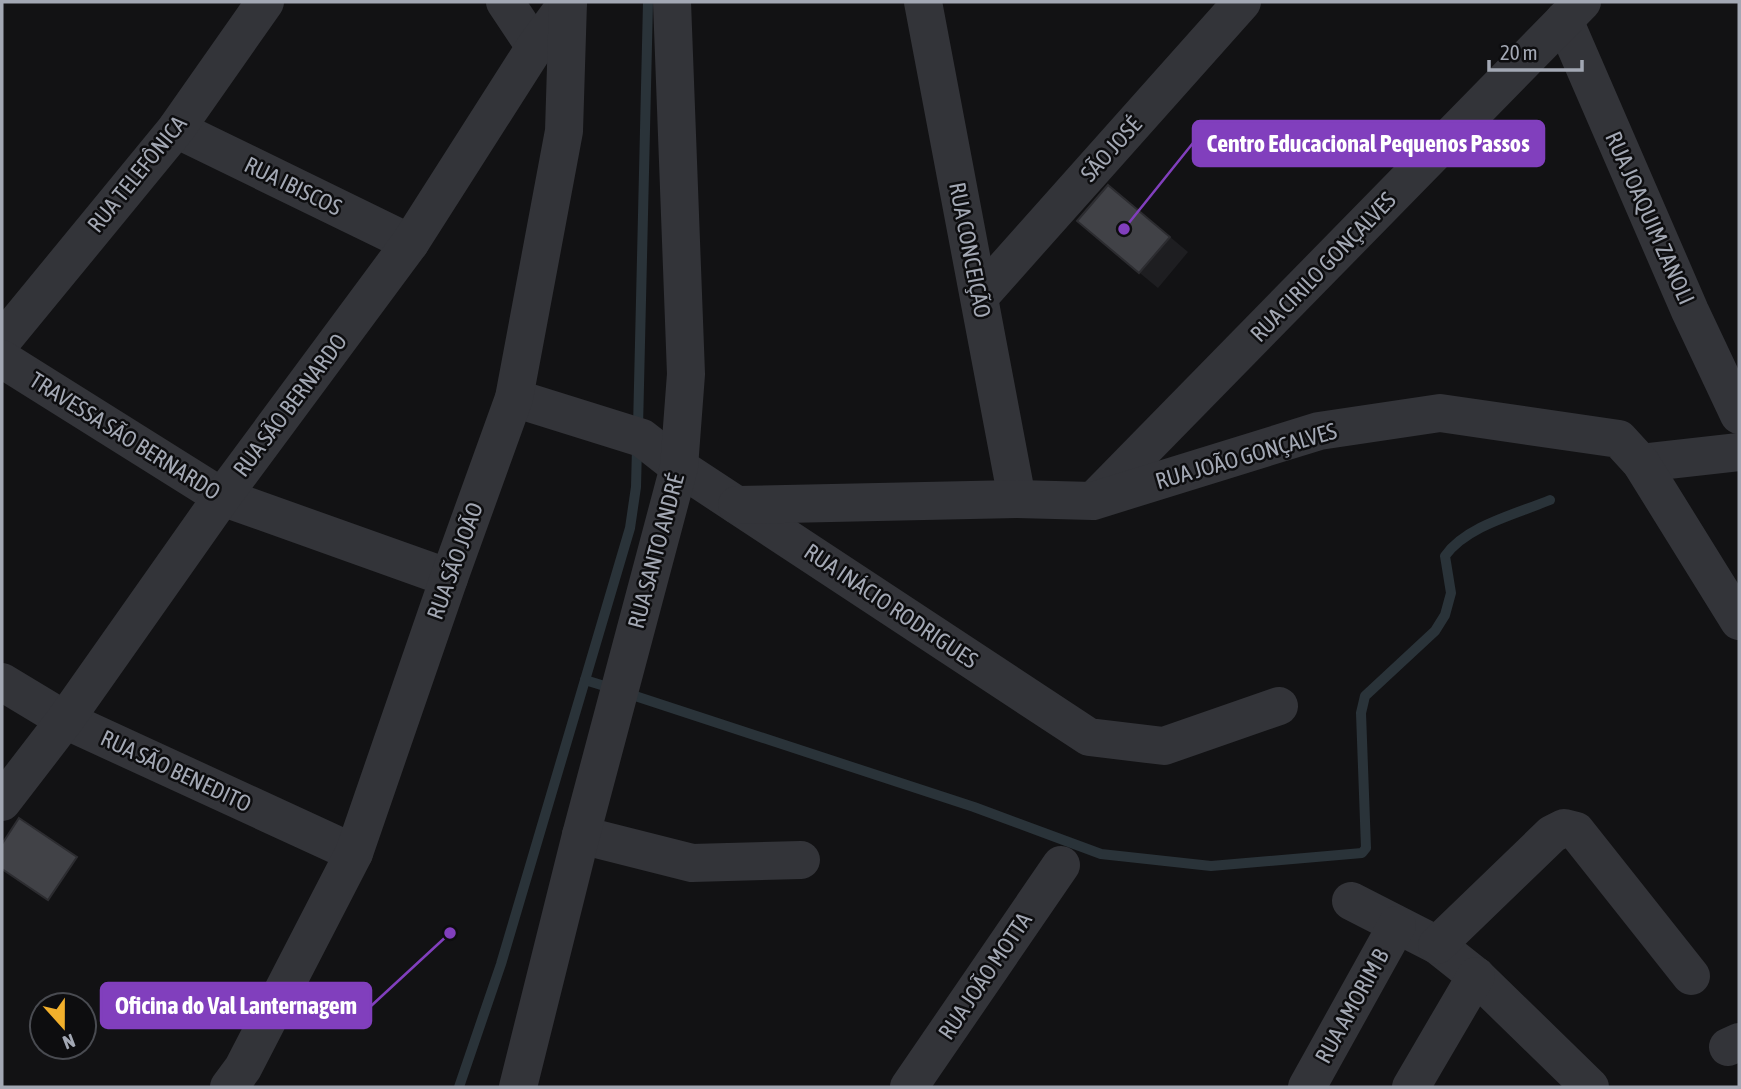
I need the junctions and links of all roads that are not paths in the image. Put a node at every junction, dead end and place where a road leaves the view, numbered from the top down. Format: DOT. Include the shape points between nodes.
graph roads {
  1 [pos="234,2"];
  2 [pos="265,2"];
  3 [pos="506,2"];
  4 [pos="568,2"];
  5 [pos="671,2"];
  6 [pos="923,2"];
  7 [pos="1242,2"];
  8 [pos="1573,11"];
  9 [pos="535,47"];
  10 [pos="218,69"];
  11 [pos="176,129"];
  12 [pos="410,243"];
  13 [pos="980,296"];
  14 [pos="2,341"];
  15 [pos="2,359"];
  16 [pos="514,398"];
  17 [pos="1739,415"];
  18 [pos="1739,452"];
  19 [pos="1641,463"];
  20 [pos="678,467"];
  21 [pos="222,497"];
  22 [pos="1017,499"];
  23 [pos="1093,501"];
  24 [pos="737,505"];
  25 [pos="449,578"];
  26 [pos="1739,621"];
  27 [pos="2,682"];
  28 [pos="1279,706"];
  29 [pos="65,720"];
  30 [pos="2,802"];
  31 [pos="581,835"];
  32 [pos="354,853"];
  33 [pos="801,860"];
  34 [pos="1061,865"];
  35 [pos="1351,901"];
  36 [pos="1397,925"];
  37 [pos="1437,945"];
  38 [pos="1476,976"];
  39 [pos="1691,976"];
  40 [pos="229,1087"];
  41 [pos="518,1087"];
  42 [pos="909,1087"];
  43 [pos="1307,1087"];
  44 [pos="1411,1087"];
  45 [pos="1590,1087"];
  1 -- 10 [label="street"];
  2 -- 10 [label="street, RUA TELEFÔNICA"];
  3 -- 9 [label="street"];
  4 -- 9 [label="street, RUA SÃO BERNARDO"];
  4 -- 16 [label="street, RUA SÃO JOÃO" via="564,131"];
  5 -- 20 [label="street, RUA SANTO ANDRÉ" via="686,374"];
  6 -- 13 [label="street, RUA CONCEIÇÃO"];
  7 -- 13 [label="street, SÃO JOSÉ"];
  8 -- 17 [label="street, RUA JOAQUIM ZANOLI" via="1690,310"];
  8 -- 23 [label="street, RUA CIRILO GONÇALVES"];
  9 -- 12 [label="street, RUA SÃO BERNARDO"];
  10 -- 11 [label="street, RUA TELEFÔNICA"];
  11 -- 12 [label="street, RUA IBISCOS"];
  11 -- 14 [label="street, RUA TELEFÔNICA"];
  12 -- 21 [label="street, RUA SÃO BERNARDO"];
  13 -- 22 [label="street, RUA CONCEIÇÃO"];
  15 -- 21 [label="street, TRAVESSA SÃO BERNARDO"];
  16 -- 20 [label="street, RUA INÁCIO RODRIGUES" via="642,438"];
  16 -- 25 [label="street, RUA SÃO JOÃO"];
  18 -- 19 [label="street"];
  19 -- 23 [label="street, RUA JOÃO GONÇALVES" via="1619,439 1440,413 1319,431"];
  19 -- 26 [label="street, RUA JOÃO GONÇALVES"];
  20 -- 24 [label="street, RUA INÁCIO RODRIGUES"];
  20 -- 31 [label="street, RUA SANTO ANDRÉ"];
  21 -- 25 [label="street, TRAVESSA SÃO BERNARDO"];
  21 -- 29 [label="street, RUA SÃO BERNARDO"];
  22 -- 23 [label="street, RUA JOÃO GONÇALVES"];
  22 -- 24 [label="street, RUA JOÃO GONÇALVES"];
  24 -- 28 [label="street, RUA INÁCIO RODRIGUES" via="1089,737 1164,746"];
  25 -- 32 [label="street, RUA SÃO JOÃO"];
  27 -- 29 [label="street, RUA SÃO BENEDITO"];
  29 -- 30 [label="street, RUA SÃO BERNARDO"];
  29 -- 32 [label="street, RUA SÃO BENEDITO"];
  31 -- 33 [label="street" via="692,863"];
  31 -- 41 [label="street, RUA SANTO ANDRÉ"];
  32 -- 40 [label="street, RUA SÃO JOÃO"];
  34 -- 42 [label="street, RUA JOÃO MOTTA"];
  35 -- 36 [label="street"];
  36 -- 37 [label="street"];
  36 -- 43 [label="street, RUA AMORIM B"];
  37 -- 38 [label="street"];
  37 -- 39 [label="street" via="1552,834 1564,828 1576,831"];
  38 -- 44 [label="street"];
  38 -- 45 [label="street"];
}
